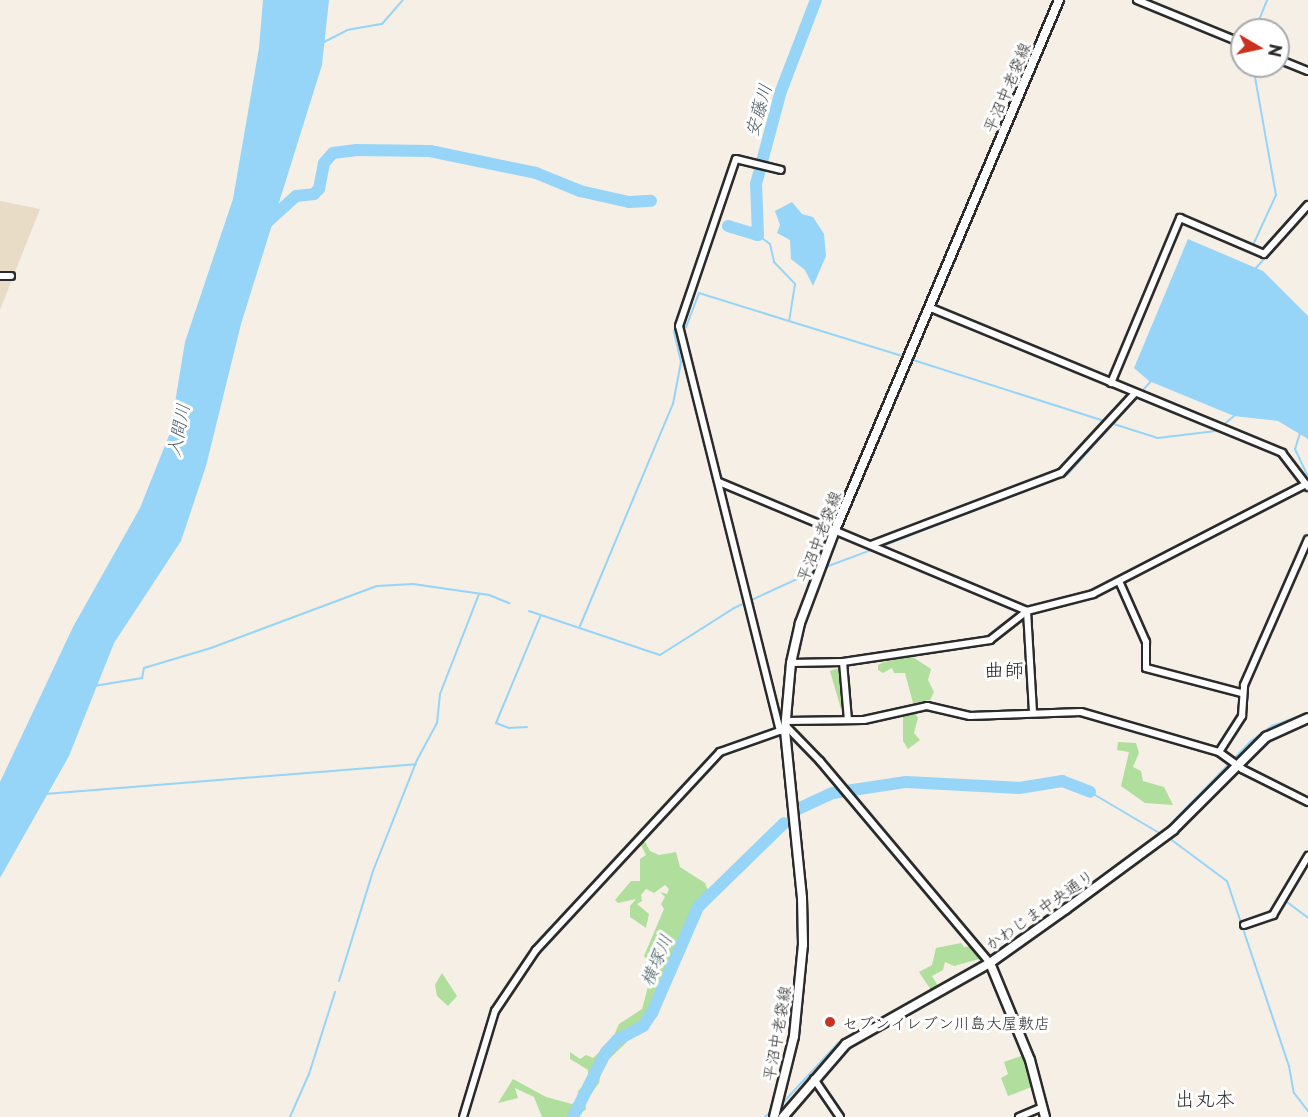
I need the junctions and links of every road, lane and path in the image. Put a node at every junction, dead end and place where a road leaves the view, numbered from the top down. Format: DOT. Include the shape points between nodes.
graph roads {
  1 [pos="1059,0"];
  2 [pos="1137,0"];
  3 [pos="1230,39"];
  4 [pos="1290,64"];
  5 [pos="1308,71"];
  6 [pos="781,170"];
  7 [pos="1308,205"];
  8 [pos="0,276"];
  9 [pos="11,276"];
  10 [pos="931,308"];
  11 [pos="1111,383"];
  12 [pos="1135,393"];
  13 [pos="719,482"];
  14 [pos="1306,482"];
  15 [pos="835,530"];
  16 [pos="1308,539"];
  17 [pos="871,545"];
  18 [pos="1119,581"];
  19 [pos="1027,611"];
  20 [pos="843,662"];
  21 [pos="791,663"];
  22 [pos="1241,693"];
  23 [pos="1033,711"];
  24 [pos="1308,718"];
  25 [pos="848,720"];
  26 [pos="784,727"];
  27 [pos="1219,752"];
  28 [pos="1236,765"];
  29 [pos="1308,802"];
  30 [pos="1308,856"];
  31 [pos="1244,925"];
  32 [pos="990,963"];
  33 [pos="813,1078"];
  34 [pos="1042,1107"];
  35 [pos="463,1117"];
  36 [pos="774,1117"];
  37 [pos="784,1117"];
  38 [pos="840,1117"];
  39 [pos="1020,1117"];
  40 [pos="1045,1117"];
  1 -- 10 [label="main road, 平沼中老袋線"];
  2 -- 3 [label="street"];
  4 -- 5 [label="street"];
  6 -- 13 [label="street" via="736,159 679,326"];
  7 -- 11 [label="street" via="1264,254 1180,218"];
  8 -- 9 [label="street"];
  10 -- 11 [label="street"];
  10 -- 15 [label="main road, 平沼中老袋線"];
  11 -- 12 [label="street"];
  12 -- 14 [label="street" via="1282,453"];
  12 -- 17 [label="street" via="1061,473"];
  13 -- 15 [label="street"];
  13 -- 26 [label="street"];
  14 -- 18 [label="street"];
  15 -- 17 [label="street"];
  15 -- 21 [label="main road, 平沼中老袋線" via="800,623"];
  16 -- 22 [label="street"];
  17 -- 19 [label="street"];
  18 -- 19 [label="street" via="1093,594"];
  18 -- 22 [label="street" via="1146,642 1146,668"];
  19 -- 20 [label="street" via="990,640"];
  19 -- 23 [label="street"];
  20 -- 21 [label="street"];
  20 -- 25 [label="street"];
  21 -- 26 [label="main road, 平沼中老袋線"];
  22 -- 27 [label="street" via="1242,716"];
  23 -- 25 [label="street" via="970,716 927,705 878,718"];
  23 -- 27 [label="street" via="1081,712"];
  24 -- 28 [label="main road, かわじま中央通り" via="1266,737"];
  25 -- 26 [label="street"];
  26 -- 32 [label="street" via="820,761"];
  26 -- 35 [label="street" via="720,752 536,950 492,1018"];
  26 -- 36 [label="main road, 平沼中老袋線" via="803,945 794,1036"];
  27 -- 28 [label="street"];
  28 -- 29 [label="street"];
  28 -- 32 [label="main road, かわじま中央通り" via="1151,849"];
  30 -- 31 [label="street" via="1273,915"];
  32 -- 33 [label="main road, かわじま中央通り" via="855,1038"];
  32 -- 34 [label="main road" via="1030,1060"];
  33 -- 37 [label="main road, かわじま中央通り"];
  33 -- 38 [label="street"];
  34 -- 39 [label="street"];
  34 -- 40 [label="main road"];
}
